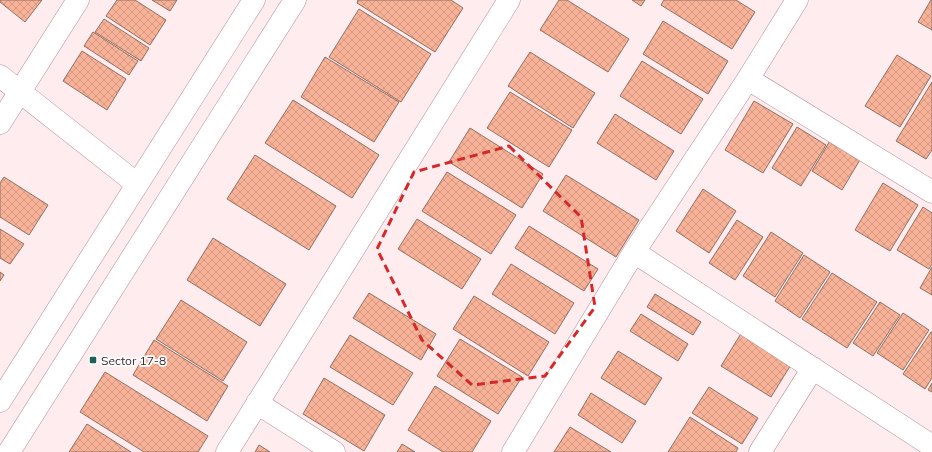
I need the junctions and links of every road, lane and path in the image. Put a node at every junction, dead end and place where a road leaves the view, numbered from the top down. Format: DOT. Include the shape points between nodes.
graph roads {
  1 [pos="78,0"];
  2 [pos="254,0"];
  3 [pos="295,0"];
  4 [pos="509,0"];
  5 [pos="797,0"];
  6 [pos="0,76"];
  7 [pos="748,79"];
  8 [pos="20,92"];
  9 [pos="0,123"];
  10 [pos="137,184"];
  11 [pos="932,192"];
  12 [pos="634,252"];
  13 [pos="813,368"];
  14 [pos="0,401"];
  15 [pos="257,404"];
  16 [pos="932,446"];
  17 [pos="9,452"];
  18 [pos="227,452"];
  19 [pos="334,452"];
  20 [pos="513,452"];
  21 [pos="760,452"];
  1 -- 8 [label="street"];
  2 -- 10 [label="street"];
  3 -- 17 [label="street"];
  4 -- 15 [label="street"];
  5 -- 7 [label="street"];
  6 -- 8 [label="street"];
  7 -- 11 [label="street"];
  7 -- 12 [label="street"];
  8 -- 9 [label="street"];
  8 -- 10 [label="street"];
  10 -- 14 [label="street"];
  12 -- 13 [label="street"];
  12 -- 20 [label="street"];
  13 -- 16 [label="street"];
  13 -- 21 [label="street"];
  15 -- 18 [label="street"];
  15 -- 19 [label="street"];
}
